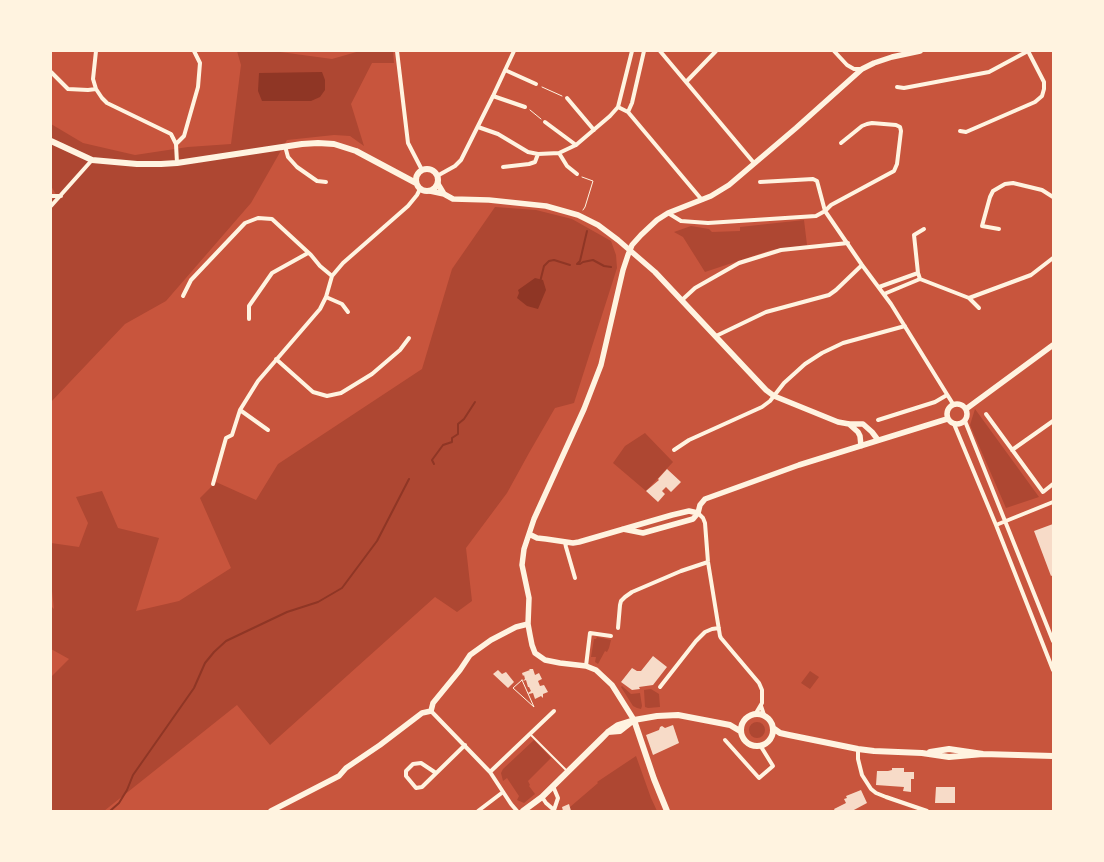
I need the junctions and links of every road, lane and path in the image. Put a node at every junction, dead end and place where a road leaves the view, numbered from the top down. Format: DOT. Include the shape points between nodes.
graph roads {
  1 [pos="96,51"];
  2 [pos="397,51"];
  3 [pos="514,51"];
  4 [pos="632,51"];
  5 [pos="644,51"];
  6 [pos="660,51"];
  7 [pos="716,51"];
  8 [pos="834,51"];
  9 [pos="920,51"];
  10 [pos="1028,51"];
  11 [pos="194,52"];
  12 [pos="506,70"];
  13 [pos="862,70"];
  14 [pos="51,72"];
  15 [pos="686,82"];
  16 [pos="536,84"];
  17 [pos="897,87"];
  18 [pos="96,89"];
  19 [pos="493,96"];
  20 [pos="566,98"];
  21 [pos="526,107"];
  22 [pos="618,107"];
  23 [pos="628,112"];
  24 [pos="545,122"];
  25 [pos="478,127"];
  26 [pos="594,130"];
  27 [pos="960,131"];
  28 [pos="51,141"];
  29 [pos="841,143"];
  30 [pos="176,144"];
  31 [pos="576,145"];
  32 [pos="285,146"];
  33 [pos="538,154"];
  34 [pos="559,154"];
  35 [pos="92,160"];
  36 [pos="177,163"];
  37 [pos="754,163"];
  38 [pos="502,167"];
  39 [pos="422,170"];
  40 [pos="576,174"];
  41 [pos="416,175"];
  42 [pos="404,176"];
  43 [pos="437,176"];
  44 [pos="326,182"];
  45 [pos="760,182"];
  46 [pos="416,183"];
  47 [pos="438,184"];
  48 [pos="420,189"];
  49 [pos="430,191"];
  50 [pos="444,194"];
  51 [pos="1053,195"];
  52 [pos="51,196"];
  53 [pos="61,196"];
  54 [pos="702,200"];
  55 [pos="51,206"];
  56 [pos="826,211"];
  57 [pos="668,213"];
  58 [pos="578,215"];
  59 [pos="999,229"];
  60 [pos="924,230"];
  61 [pos="848,243"];
  62 [pos="630,251"];
  63 [pos="308,253"];
  64 [pos="1053,258"];
  65 [pos="862,265"];
  66 [pos="918,273"];
  67 [pos="332,276"];
  68 [pos="920,279"];
  69 [pos="879,287"];
  70 [pos="884,294"];
  71 [pos="183,296"];
  72 [pos="326,297"];
  73 [pos="969,298"];
  74 [pos="682,300"];
  75 [pos="979,308"];
  76 [pos="348,312"];
  77 [pos="249,319"];
  78 [pos="905,326"];
  79 [pos="716,336"];
  80 [pos="409,338"];
  81 [pos="1053,345"];
  82 [pos="276,359"];
  83 [pos="947,394"];
  84 [pos="774,396"];
  85 [pos="953,404"];
  86 [pos="966,409"];
  87 [pos="240,410"];
  88 [pos="986,414"];
  89 [pos="947,419"];
  90 [pos="878,420"];
  91 [pos="964,421"];
  92 [pos="1053,421"];
  93 [pos="849,424"];
  94 [pos="954,424"];
  95 [pos="268,430"];
  96 [pos="878,440"];
  97 [pos="861,446"];
  98 [pos="674,450"];
  99 [pos="1012,450"];
  100 [pos="213,484"];
  101 [pos="1053,484"];
  102 [pos="1053,502"];
  103 [pos="698,513"];
  104 [pos="1005,521"];
  105 [pos="996,525"];
  106 [pos="623,529"];
  107 [pos="528,534"];
  108 [pos="565,542"];
  109 [pos="708,562"];
  110 [pos="575,578"];
  111 [pos="528,624"];
  112 [pos="618,628"];
  113 [pos="719,628"];
  114 [pos="1052,635"];
  115 [pos="611,636"];
  116 [pos="1041,639"];
  117 [pos="1053,641"];
  118 [pos="586,666"];
  119 [pos="1053,670"];
  120 [pos="522,680"];
  121 [pos="660,687"];
  122 [pos="761,706"];
  123 [pos="431,711"];
  124 [pos="554,711"];
  125 [pos="756,713"];
  126 [pos="764,715"];
  127 [pos="634,720"];
  128 [pos="742,722"];
  129 [pos="730,725"];
  130 [pos="773,728"];
  131 [pos="740,731"];
  132 [pos="780,733"];
  133 [pos="530,735"];
  134 [pos="771,737"];
  135 [pos="725,740"];
  136 [pos="465,745"];
  137 [pos="760,746"];
  138 [pos="858,749"];
  139 [pos="1053,756"];
  140 [pos="490,772"];
  141 [pos="568,772"];
  142 [pos="436,773"];
  143 [pos="553,786"];
  144 [pos="503,792"];
  145 [pos="542,797"];
  146 [pos="554,810"];
  147 [pos="271,811"];
  148 [pos="478,811"];
  149 [pos="517,811"];
  150 [pos="523,811"];
  151 [pos="667,811"];
  152 [pos="927,811"];
  1 -- 18 [label="street" via="93,79"];
  2 -- 39 [label="street" via="408,143"];
  3 -- 12 [label="street"];
  4 -- 22 [label="street"];
  5 -- 23 [label="street"];
  6 -- 15 [label="street"];
  7 -- 15 [label="street"];
  8 -- 13 [label="street" via="846,66"];
  9 -- 13 [label="street" via="892,57"];
  10 -- 17 [label="street" via="989,72 904,88"];
  10 -- 27 [label="street" via="1044,82 1042,96 1035,102 966,132"];
  11 -- 30 [label="street" via="200,63 198,87 184,136"];
  12 -- 16 [label="street"];
  12 -- 19 [label="street"];
  13 -- 37 [label="street"];
  14 -- 18 [label="street" via="68,89"];
  15 -- 37 [label="street"];
  16 -- 20 [label="path"];
  18 -- 30 [label="street" via="107,103 171,134"];
  19 -- 21 [label="street"];
  19 -- 25 [label="street"];
  20 -- 26 [label="street"];
  21 -- 24 [label="path"];
  22 -- 23 [label="street"];
  22 -- 26 [label="street"];
  23 -- 54 [label="street"];
  24 -- 31 [label="street"];
  25 -- 33 [label="street" via="498,134 528,152"];
  25 -- 43 [label="street" via="461,160"];
  26 -- 31 [label="street"];
  28 -- 35 [label="main road"];
  29 -- 56 [label="street" via="867,124 896,125 901,131 894,172 831,205"];
  30 -- 36 [label="street"];
  31 -- 34 [label="street"];
  32 -- 36 [label="main road"];
  32 -- 42 [label="main road" via="318,143 339,145"];
  32 -- 44 [label="street" via="288,157 297,167 317,181"];
  33 -- 34 [label="street"];
  33 -- 38 [label="street" via="534,162 529,164"];
  34 -- 40 [label="street"];
  35 -- 36 [label="main road" via="137,164"];
  35 -- 53 [label="street"];
  37 -- 54 [label="street" via="729,185"];
  39 -- 41 [label="main road"];
  39 -- 43 [label="main road" via="433,170"];
  40 -- 58 [label="path" via="593,182 585,207"];
  41 -- 42 [label="main road"];
  41 -- 46 [label="main road"];
  42 -- 46 [label="main road"];
  43 -- 47 [label="main road"];
  45 -- 56 [label="street" via="813,179 817,181"];
  46 -- 48 [label="main road"];
  47 -- 49 [label="main road"];
  47 -- 50 [label="street"];
  48 -- 49 [label="main road"];
  48 -- 67 [label="street" via="408,206 343,263"];
  49 -- 50 [label="street"];
  50 -- 58 [label="street" via="453,199 546,206"];
  51 -- 59 [label="street" via="1013,183 1005,184 993,191 982,226"];
  52 -- 53 [label="street"];
  53 -- 55 [label="street"];
  54 -- 57 [label="street"];
  56 -- 57 [label="street" via="816,216 708,223 681,221"];
  56 -- 61 [label="street"];
  57 -- 62 [label="street" via="648,227"];
  58 -- 62 [label="street" via="598,225"];
  60 -- 66 [label="street" via="914,235"];
  61 -- 65 [label="street"];
  61 -- 74 [label="street" via="781,250 738,263 695,288"];
  62 -- 74 [label="street"];
  62 -- 107 [label="street" via="623,270 601,365"];
  63 -- 67 [label="street"];
  63 -- 71 [label="street" via="272,219 258,218 245,223 191,280"];
  63 -- 77 [label="street" via="272,274 249,306"];
  64 -- 73 [label="street" via="1031,275"];
  65 -- 69 [label="street"];
  65 -- 79 [label="street" via="829,295 766,312"];
  66 -- 68 [label="street"];
  66 -- 69 [label="street"];
  67 -- 72 [label="street"];
  68 -- 70 [label="street"];
  68 -- 73 [label="street"];
  69 -- 70 [label="street"];
  70 -- 78 [label="street"];
  72 -- 76 [label="street" via="342,304"];
  72 -- 82 [label="street" via="320,309"];
  73 -- 75 [label="street"];
  74 -- 79 [label="street"];
  78 -- 83 [label="street"];
  78 -- 84 [label="street" via="843,343 822,353 805,364"];
  79 -- 84 [label="street"];
  80 -- 82 [label="street" via="400,350 372,374 341,393 327,396 313,392"];
  81 -- 86 [label="street"];
  82 -- 87 [label="street" via="258,381"];
  83 -- 85 [label="street"];
  83 -- 90 [label="street" via="936,402"];
  84 -- 93 [label="street"];
  84 -- 98 [label="street" via="762,407"];
  85 -- 86 [label="street"];
  85 -- 89 [label="street" via="948,410"];
  86 -- 91 [label="street" via="967,418"];
  87 -- 95 [label="street"];
  87 -- 100 [label="street" via="232,436 226,438"];
  88 -- 99 [label="street"];
  89 -- 94 [label="street"];
  89 -- 96 [label="street"];
  91 -- 94 [label="street"];
  91 -- 104 [label="street"];
  92 -- 99 [label="street"];
  93 -- 96 [label="street" via="863,424"];
  93 -- 97 [label="street" via="858,432"];
  94 -- 105 [label="street"];
  96 -- 97 [label="street"];
  97 -- 103 [label="street" via="705,498"];
  99 -- 101 [label="street" via="1043,492"];
  102 -- 104 [label="street"];
  103 -- 106 [label="street" via="689,511"];
  103 -- 106 [label="street" via="693,519 642,533"];
  103 -- 109 [label="street" via="705,523"];
  104 -- 105 [label="street"];
  104 -- 114 [label="street"];
  105 -- 116 [label="street"];
  106 -- 108 [label="street" via="579,542"];
  107 -- 108 [label="street" via="537,538"];
  107 -- 111 [label="street" via="522,565 529,598"];
  108 -- 110 [label="street"];
  109 -- 112 [label="street" via="681,571 625,597 620,605"];
  109 -- 113 [label="street"];
  111 -- 118 [label="street" via="532,645 537,655 560,664"];
  111 -- 123 [label="street" via="516,627 491,640 470,655 433,703"];
  113 -- 121 [label="street" via="705,632"];
  113 -- 122 [label="street" via="721,638 759,683 762,690"];
  114 -- 116 [label="street"];
  114 -- 117 [label="street"];
  115 -- 118 [label="street" via="590,633"];
  116 -- 119 [label="street"];
  118 -- 127 [label="street" via="596,670 612,685"];
  120 -- 120 [label="path" via="528,693 534,707 512,688"];
  122 -- 125 [label="street"];
  122 -- 126 [label="street"];
  123 -- 136 [label="street"];
  123 -- 147 [label="street" via="422,713 346,768 339,776"];
  124 -- 133 [label="street"];
  125 -- 126 [label="main road"];
  125 -- 128 [label="main road" via="746,717"];
  126 -- 130 [label="main road"];
  127 -- 129 [label="main road" via="678,715"];
  127 -- 141 [label="main road" via="620,730 608,732"];
  127 -- 151 [label="main road"];
  128 -- 129 [label="main road"];
  128 -- 131 [label="main road"];
  129 -- 131 [label="main road"];
  130 -- 132 [label="main road"];
  130 -- 134 [label="main road"];
  131 -- 137 [label="main road" via="745,741"];
  132 -- 134 [label="main road"];
  132 -- 138 [label="main road"];
  133 -- 140 [label="street"];
  133 -- 141 [label="lane"];
  134 -- 137 [label="main road"];
  135 -- 137 [label="street" via="759,778 772,766"];
  136 -- 140 [label="street"];
  136 -- 142 [label="street"];
  138 -- 139 [label="main road" via="949,757 983,754"];
  138 -- 152 [label="street" via="862,774 876,794"];
  140 -- 144 [label="street"];
  141 -- 143 [label="main road"];
  142 -- 142 [label="street" via="422,787 416,788 406,776 406,771 413,764 421,763"];
  143 -- 145 [label="main road"];
  143 -- 146 [label="street" via="558,798"];
  144 -- 148 [label="street"];
  144 -- 149 [label="street"];
  145 -- 146 [label="street"];
  145 -- 150 [label="main road"];
}
